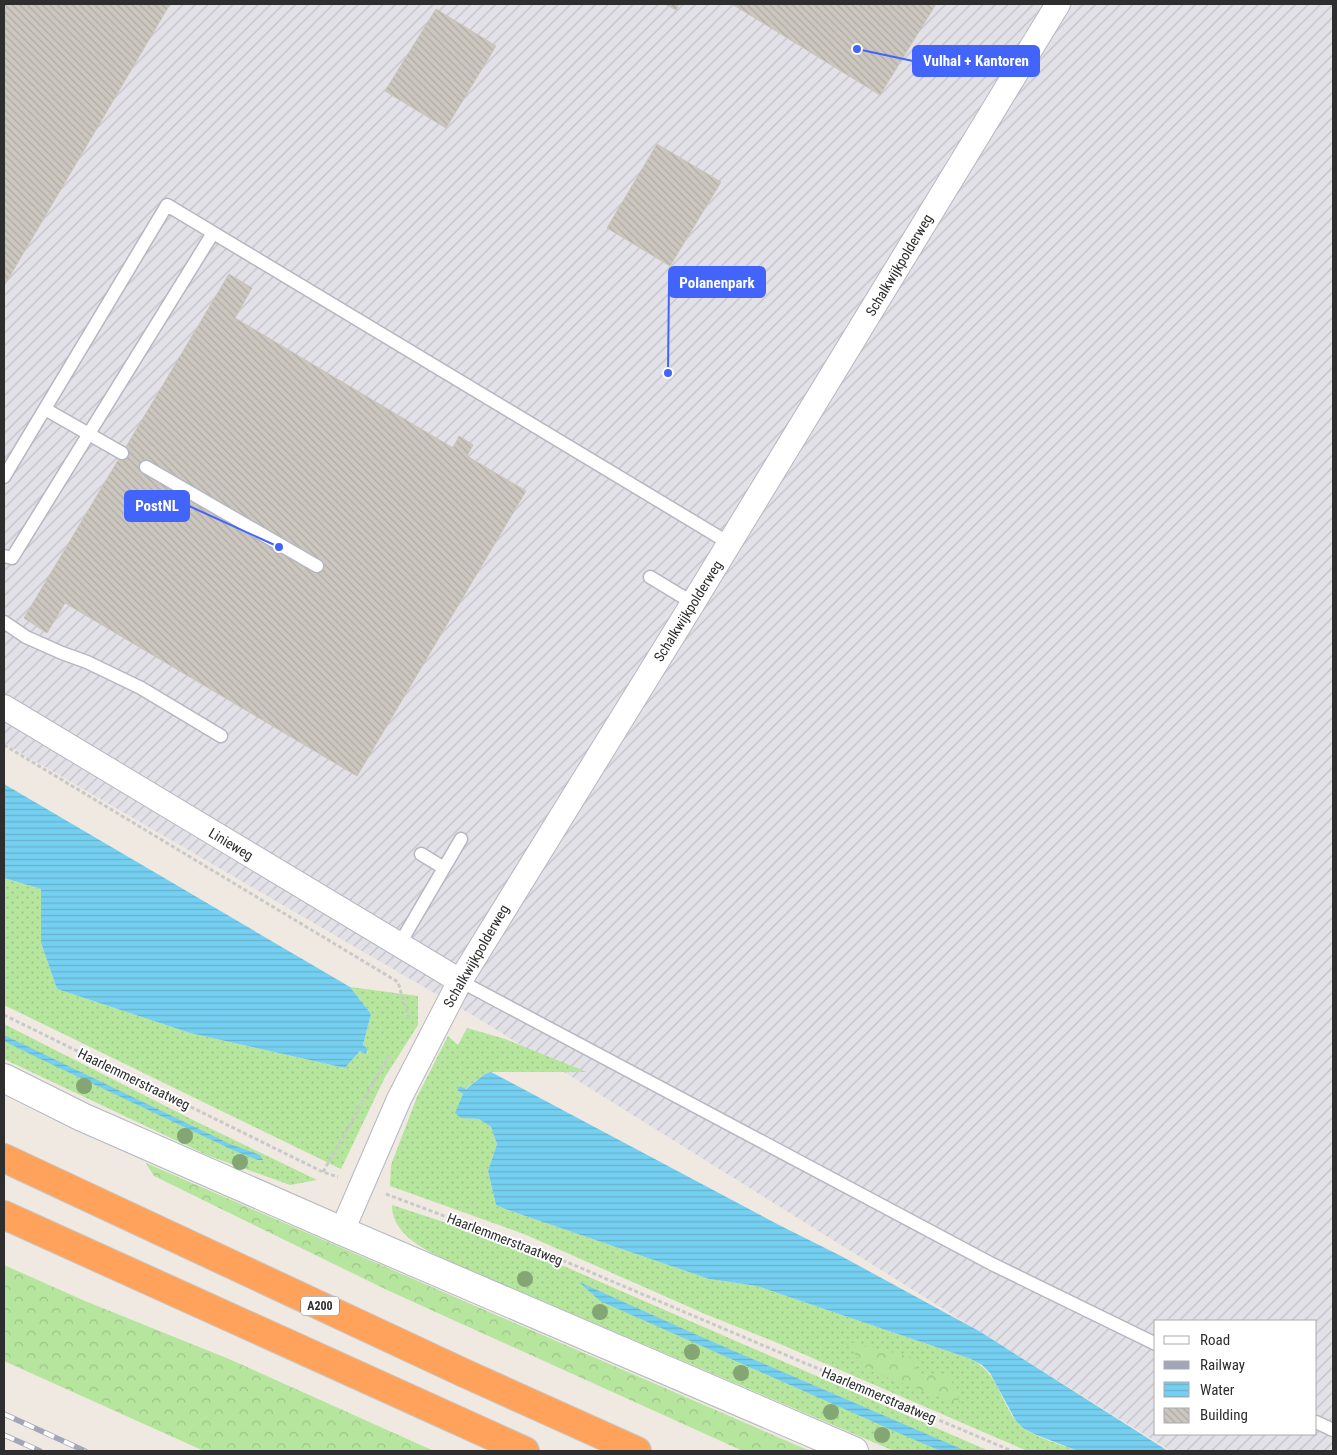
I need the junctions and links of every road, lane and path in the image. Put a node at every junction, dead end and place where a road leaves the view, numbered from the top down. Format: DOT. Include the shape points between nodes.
graph roads {
  1 [pos="1058,4"];
  2 [pos="213,233"];
  3 [pos="45,409"];
  4 [pos="90,434"];
  5 [pos="122,453"];
  6 [pos="146,467"];
  7 [pos="4,477"];
  8 [pos="729,543"];
  9 [pos="4,556"];
  10 [pos="317,566"];
  11 [pos="650,577"];
  12 [pos="693,603"];
  13 [pos="4,622"];
  14 [pos="4,707"];
  15 [pos="221,736"];
  16 [pos="4,745"];
  17 [pos="461,839"];
  18 [pos="421,854"];
  19 [pos="444,868"];
  20 [pos="399,945"];
  21 [pos="460,981"];
  22 [pos="4,1015"];
  23 [pos="404,1027"];
  24 [pos="390,1053"];
  25 [pos="4,1078"];
  26 [pos="4,1158"];
  27 [pos="323,1172"];
  28 [pos="361,1185"];
  29 [pos="4,1215"];
  30 [pos="342,1230"];
  31 [pos="1154,1343"];
  32 [pos="1317,1422"];
  33 [pos="1333,1430"];
  34 [pos="525,1451"];
  35 [pos="637,1451"];
  36 [pos="854,1451"];
  37 [pos="1012,1451"];
  1 -- 8 [label="street, Schalkwijkpolderweg"];
  2 -- 3 [label="lane" via="167,206"];
  2 -- 4 [label="lane"];
  2 -- 8 [label="lane"];
  3 -- 4 [label="lane"];
  3 -- 7 [label="lane"];
  4 -- 5 [label="lane"];
  4 -- 9 [label="lane" via="12,558"];
  6 -- 10 [label="lane"];
  8 -- 12 [label="street, Schalkwijkpolderweg"];
  11 -- 12 [label="lane"];
  12 -- 21 [label="street, Schalkwijkpolderweg"];
  13 -- 15 [label="lane" via="26,637 141,688"];
  14 -- 20 [label="street, Linieweg"];
  16 -- 23 [label="path" via="398,982 409,1019"];
  17 -- 19 [label="lane"];
  18 -- 19 [label="lane"];
  19 -- 20 [label="lane"];
  20 -- 21 [label="street, Linieweg"];
  21 -- 28 [label="street, Schalkwijkpolderweg" via="399,1099"];
  21 -- 31 [label="lane" via="992,1264"];
  22 -- 27 [label="path, Haarlemmerstraatweg"];
  24 -- 27 [label="path"];
  25 -- 30 [label="main road" via="82,1117"];
  26 -- 35 [label="highway, A200"];
  27 -- 28 [label="path, Haarlemmerstraatweg"];
  28 -- 30 [label="street, Schalkwijkpolderweg"];
  28 -- 37 [label="path, Haarlemmerstraatweg" via="569,1263"];
  29 -- 34 [label="highway"];
  30 -- 36 [label="main road"];
  32 -- 33 [label="lane"];
}
